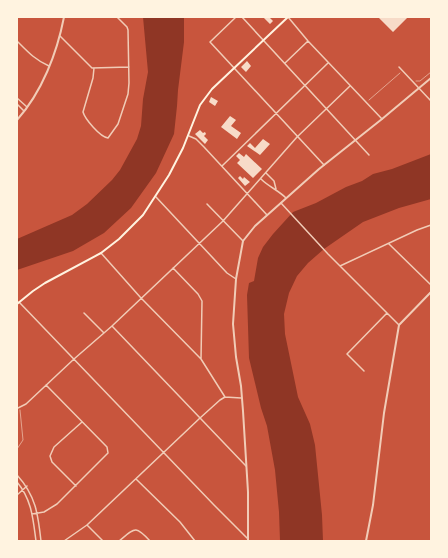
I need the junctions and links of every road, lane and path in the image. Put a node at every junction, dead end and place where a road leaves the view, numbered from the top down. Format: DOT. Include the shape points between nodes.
graph roads {
  1 [pos="64,17"];
  2 [pos="117,17"];
  3 [pos="236,17"];
  4 [pos="242,17"];
  5 [pos="288,17"];
  6 [pos="60,36"];
  7 [pos="17,41"];
  8 [pos="264,41"];
  9 [pos="308,41"];
  10 [pos="284,63"];
  11 [pos="328,63"];
  12 [pos="49,66"];
  13 [pos="129,67"];
  14 [pos="399,67"];
  15 [pos="94,68"];
  16 [pos="234,69"];
  17 [pos="402,70"];
  18 [pos="431,72"];
  19 [pos="431,78"];
  20 [pos="411,80"];
  21 [pos="306,85"];
  22 [pos="350,86"];
  23 [pos="419,88"];
  24 [pos="17,98"];
  25 [pos="431,101"];
  26 [pos="366,103"];
  27 [pos="17,104"];
  28 [pos="27,107"];
  29 [pos="326,110"];
  30 [pos="24,111"];
  31 [pos="275,114"];
  32 [pos="382,119"];
  33 [pos="17,120"];
  34 [pos="188,136"];
  35 [pos="297,137"];
  36 [pos="356,140"];
  37 [pos="369,154"];
  38 [pos="324,165"];
  39 [pos="222,166"];
  40 [pos="265,172"];
  41 [pos="260,179"];
  42 [pos="276,189"];
  43 [pos="247,193"];
  44 [pos="156,197"];
  45 [pos="286,198"];
  46 [pos="281,203"];
  47 [pos="207,204"];
  48 [pos="266,215"];
  49 [pos="223,221"];
  50 [pos="431,225"];
  51 [pos="243,241"];
  52 [pos="199,243"];
  53 [pos="389,244"];
  54 [pos="101,253"];
  55 [pos="340,266"];
  56 [pos="173,268"];
  57 [pos="236,278"];
  58 [pos="431,285"];
  59 [pos="431,292"];
  60 [pos="141,298"];
  61 [pos="18,303"];
  62 [pos="84,313"];
  63 [pos="387,313"];
  64 [pos="399,325"];
  65 [pos="112,326"];
  66 [pos="104,333"];
  67 [pos="201,358"];
  68 [pos="74,359"];
  69 [pos="364,371"];
  70 [pos="46,385"];
  71 [pos="225,397"];
  72 [pos="242,398"];
  73 [pos="18,408"];
  74 [pos="200,418"];
  75 [pos="82,422"];
  76 [pos="17,449"];
  77 [pos="164,453"];
  78 [pos="246,466"];
  79 [pos="17,475"];
  80 [pos="136,479"];
  81 [pos="17,482"];
  82 [pos="27,486"];
  83 [pos="76,486"];
  84 [pos="22,489"];
  85 [pos="17,495"];
  86 [pos="38,513"];
  87 [pos="32,514"];
  88 [pos="87,525"];
  89 [pos="248,540"];
  90 [pos="36,541"];
  91 [pos="42,541"];
  92 [pos="64,541"];
  93 [pos="103,541"];
  94 [pos="119,541"];
  95 [pos="150,541"];
  96 [pos="195,541"];
  97 [pos="366,541"];
  1 -- 6 [label="street"];
  2 -- 13 [label="street" via="128,30"];
  3 -- 16 [label="street" via="210,42"];
  4 -- 8 [label="street"];
  5 -- 8 [label="main road"];
  5 -- 9 [label="street"];
  6 -- 12 [label="street"];
  6 -- 15 [label="street"];
  7 -- 12 [label="street" via="39,62"];
  8 -- 10 [label="street"];
  8 -- 16 [label="main road"];
  9 -- 10 [label="street"];
  9 -- 11 [label="street"];
  10 -- 21 [label="street"];
  11 -- 21 [label="street"];
  11 -- 22 [label="street"];
  12 -- 28 [label="street"];
  13 -- 15 [label="street"];
  13 -- 15 [label="street" via="129,89 118,124 106,138 87,120 83,112"];
  14 -- 17 [label="street"];
  16 -- 31 [label="street"];
  16 -- 34 [label="main road" via="212,89 200,105"];
  17 -- 20 [label="street"];
  17 -- 26 [label="path"];
  18 -- 20 [label="path" via="420,81"];
  19 -- 23 [label="street"];
  20 -- 23 [label="street"];
  21 -- 29 [label="street"];
  21 -- 31 [label="street"];
  22 -- 26 [label="street"];
  22 -- 29 [label="street"];
  23 -- 25 [label="street"];
  23 -- 32 [label="street"];
  24 -- 28 [label="street"];
  26 -- 32 [label="street"];
  27 -- 30 [label="street"];
  28 -- 30 [label="street"];
  29 -- 35 [label="street"];
  29 -- 36 [label="street"];
  30 -- 33 [label="street"];
  31 -- 35 [label="street"];
  31 -- 39 [label="street"];
  32 -- 36 [label="street"];
  34 -- 39 [label="street" via="196,139"];
  34 -- 44 [label="main road" via="170,175"];
  35 -- 38 [label="street"];
  35 -- 40 [label="street"];
  36 -- 37 [label="street"];
  36 -- 38 [label="street"];
  38 -- 45 [label="street"];
  39 -- 43 [label="street"];
  40 -- 41 [label="street"];
  40 -- 42 [label="street" via="274,182"];
  41 -- 42 [label="street"];
  41 -- 43 [label="street"];
  42 -- 45 [label="street"];
  43 -- 48 [label="street"];
  43 -- 49 [label="street"];
  44 -- 52 [label="street"];
  44 -- 54 [label="main road" via="144,215"];
  45 -- 46 [label="street"];
  46 -- 48 [label="street"];
  46 -- 55 [label="street"];
  47 -- 49 [label="street"];
  48 -- 51 [label="street"];
  49 -- 51 [label="street"];
  49 -- 52 [label="street"];
  50 -- 53 [label="street"];
  51 -- 57 [label="street"];
  52 -- 56 [label="street"];
  52 -- 57 [label="street" via="227,273"];
  53 -- 55 [label="street"];
  53 -- 58 [label="street"];
  54 -- 60 [label="street"];
  54 -- 61 [label="main road" via="33,290"];
  55 -- 63 [label="street"];
  56 -- 60 [label="street"];
  56 -- 67 [label="street" via="202,301"];
  57 -- 72 [label="street" via="233,324"];
  59 -- 64 [label="street"];
  60 -- 65 [label="street"];
  60 -- 67 [label="street"];
  61 -- 68 [label="street"];
  62 -- 66 [label="street"];
  63 -- 64 [label="street"];
  63 -- 69 [label="street" via="348,354"];
  64 -- 97 [label="street"];
  65 -- 66 [label="street"];
  65 -- 74 [label="street"];
  66 -- 68 [label="street"];
  67 -- 71 [label="street"];
  68 -- 70 [label="street"];
  68 -- 77 [label="street"];
  70 -- 73 [label="street"];
  70 -- 75 [label="street"];
  71 -- 72 [label="street"];
  71 -- 74 [label="street"];
  72 -- 78 [label="street"];
  73 -- 76 [label="path" via="21,412 23,440"];
  74 -- 77 [label="street"];
  74 -- 78 [label="street"];
  75 -- 83 [label="street" via="107,447 108,453"];
  75 -- 83 [label="street" via="54,447 50,456 52,462"];
  77 -- 80 [label="street"];
  77 -- 89 [label="street"];
  78 -- 89 [label="street"];
  79 -- 82 [label="street"];
  80 -- 88 [label="street"];
  80 -- 96 [label="street" via="180,522"];
  81 -- 84 [label="street"];
  82 -- 84 [label="street"];
  82 -- 86 [label="street"];
  83 -- 86 [label="street" via="50,509"];
  84 -- 85 [label="street"];
  84 -- 87 [label="street"];
  86 -- 87 [label="street"];
  86 -- 91 [label="street"];
  87 -- 90 [label="street"];
  88 -- 92 [label="street"];
  88 -- 93 [label="street"];
  94 -- 95 [label="street" via="133,530 140,530"];
}
